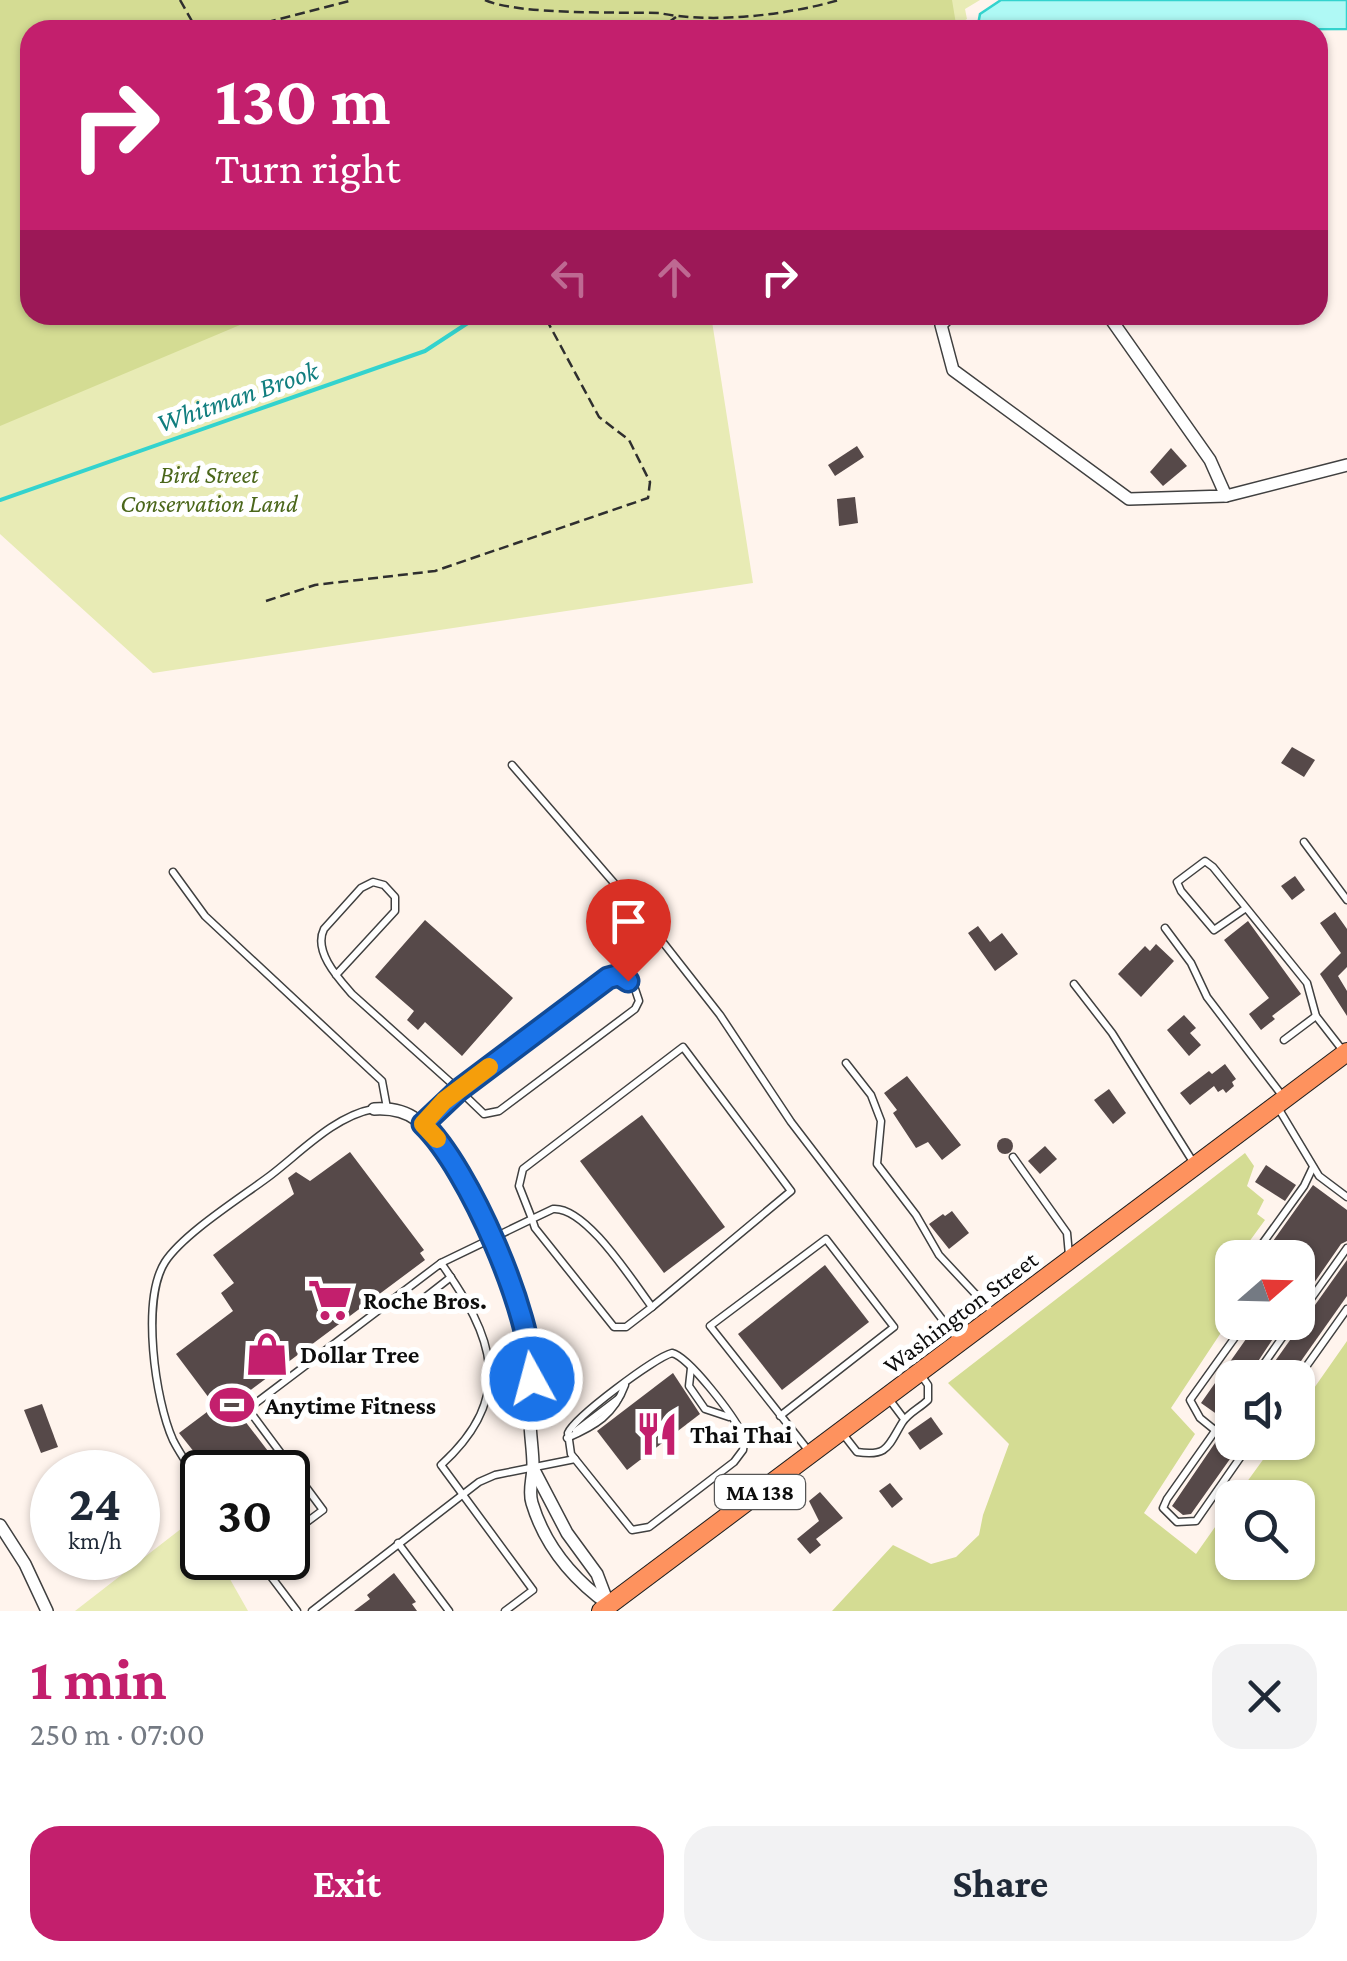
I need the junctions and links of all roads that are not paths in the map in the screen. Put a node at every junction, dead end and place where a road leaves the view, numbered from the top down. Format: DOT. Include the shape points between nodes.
graph roads {
  1 [pos="941,325"];
  2 [pos="1115,325"];
  3 [pos="1347,465"];
  4 [pos="1226,496"];
  5 [pos="512,765"];
  6 [pos="1304,842"];
  7 [pos="173,872"];
  8 [pos="1347,900"];
  9 [pos="1246,908"];
  10 [pos="1165,928"];
  11 [pos="336,975"];
  12 [pos="1074,984"];
  13 [pos="1316,1016"];
  14 [pos="1284,1040"];
  15 [pos="1346,1053"];
  16 [pos="846,1063"];
  17 [pos="459,1090"];
  18 [pos="1281,1102"];
  19 [pos="380,1108"];
  20 [pos="423,1124"];
  21 [pos="1013,1156"];
  22 [pos="1196,1166"];
  23 [pos="1313,1166"];
  24 [pos="1347,1198"];
  25 [pos="532,1219"];
  26 [pos="490,1238"];
  27 [pos="1265,1240"];
  28 [pos="1347,1248"];
  29 [pos="1070,1261"];
  30 [pos="441,1263"];
  31 [pos="451,1277"];
  32 [pos="1315,1292"];
  33 [pos="419,1302"];
  34 [pos="652,1306"];
  35 [pos="1347,1309"];
  36 [pos="996,1316"];
  37 [pos="961,1343"];
  38 [pos="1311,1360"];
  39 [pos="1215,1365"];
  40 [pos="691,1366"];
  41 [pos="920,1374"];
  42 [pos="625,1384"];
  43 [pos="888,1398"];
  44 [pos="780,1416"];
  45 [pos="730,1418"];
  46 [pos="904,1419"];
  47 [pos="1215,1430"];
  48 [pos="842,1432"];
  49 [pos="1215,1432"];
  50 [pos="567,1438"];
  51 [pos="278,1450"];
  52 [pos="180,1451"];
  53 [pos="811,1455"];
  54 [pos="575,1459"];
  55 [pos="1238,1460"];
  56 [pos="533,1468"];
  57 [pos="310,1492"];
  58 [pos="462,1494"];
  59 [pos="310,1520"];
  60 [pos="0,1525"];
  61 [pos="398,1543"];
  62 [pos="274,1580"];
  63 [pos="608,1609"];
  64 [pos="48,1611"];
  65 [pos="297,1611"];
  66 [pos="312,1611"];
  67 [pos="449,1611"];
  68 [pos="505,1611"];
  1 -- 4 [label="street" via="953,370 1130,499"];
  2 -- 4 [label="street" via="1210,460"];
  3 -- 4 [label="street"];
  5 -- 37 [label="lane" via="720,1014 791,1122"];
  6 -- 8 [label="lane"];
  7 -- 19 [label="lane" via="205,916 382,1081"];
  9 -- 9 [label="lane" via="1205,862 1177,882 1214,930"];
  9 -- 13 [label="lane" via="1307,983"];
  10 -- 18 [label="lane"];
  11 -- 11 [label="lane" via="322,933 367,884 384,885 395,896 395,911"];
  11 -- 17 [label="lane"];
  12 -- 22 [label="lane"];
  13 -- 14 [label="lane"];
  13 -- 15 [label="lane"];
  15 -- 18 [label="main road, Washington Street / MA 138"];
  16 -- 36 [label="lane" via="871,1094 880,1121 878,1164 939,1254"];
  17 -- 17 [label="lane" via="480,1112 496,1112 632,1011 639,1001 635,989 624,976 611,977"];
  17 -- 20 [label="lane"];
  18 -- 22 [label="main road, Washington Street / MA 138"];
  18 -- 23 [label="lane"];
  19 -- 20 [label="street"];
  19 -- 52 [label="lane" via="340,1122 180,1245 158,1275 151,1312 165,1415"];
  20 -- 26 [label="street" via="456,1166"];
  21 -- 29 [label="lane" via="1068,1233"];
  22 -- 29 [label="main road, Washington Street / MA 138"];
  23 -- 24 [label="lane"];
  23 -- 27 [label="lane"];
  25 -- 26 [label="lane"];
  25 -- 34 [label="lane" via="568,1211 606,1245"];
  25 -- 34 [label="lane" via="614,1327 623,1328"];
  25 -- 34 [label="lane" via="519,1186 523,1169 684,1047 791,1191"];
  26 -- 30 [label="lane"];
  26 -- 56 [label="street" via="529,1347"];
  28 -- 32 [label="lane"];
  29 -- 36 [label="main road, Washington Street / MA 138"];
  30 -- 31 [label="lane"];
  30 -- 51 [label="lane" via="248,1409"];
  31 -- 33 [label="lane"];
  31 -- 58 [label="lane" via="476,1316 488,1369 476,1425 441,1465"];
  35 -- 38 [label="lane"];
  36 -- 37 [label="main road, Washington Street / MA 138"];
  37 -- 41 [label="main road, Washington Street / MA 138"];
  39 -- 47 [label="lane" via="1190,1400"];
  40 -- 42 [label="lane" via="668,1354"];
  40 -- 45 [label="lane"];
  40 -- 45 [label="lane" via="688,1386 704,1407"];
  41 -- 43 [label="main road, Washington Street / MA 138"];
  41 -- 46 [label="lane" via="928,1400"];
  42 -- 50 [label="lane" via="574,1424"];
  42 -- 50 [label="lane" via="614,1409"];
  43 -- 46 [label="lane"];
  43 -- 48 [label="main road, Washington Street / MA 138"];
  44 -- 44 [label="lane" via="894,1327 826,1239 710,1326"];
  44 -- 53 [label="lane"];
  45 -- 54 [label="lane" via="743,1438 740,1456 643,1530 629,1529"];
  46 -- 48 [label="lane" via="892,1443 874,1454 857,1452"];
  48 -- 53 [label="main road, Washington Street / MA 138"];
  49 -- 55 [label="lane" via="1163,1508 1177,1522 1196,1521"];
  50 -- 54 [label="lane"];
  53 -- 63 [label="main road, Washington Street / MA 138"];
  54 -- 56 [label="lane"];
  56 -- 58 [label="lane" via="490,1477"];
  56 -- 63 [label="street" via="597,1574"];
  56 -- 63 [label="street" via="530,1498 544,1532 581,1585"];
  57 -- 59 [label="lane" via="323,1510"];
  58 -- 61 [label="lane"];
  58 -- 68 [label="lane" via="533,1590"];
  60 -- 64 [label="street"];
  61 -- 66 [label="lane"];
  61 -- 67 [label="lane"];
  62 -- 65 [label="lane"];
}
